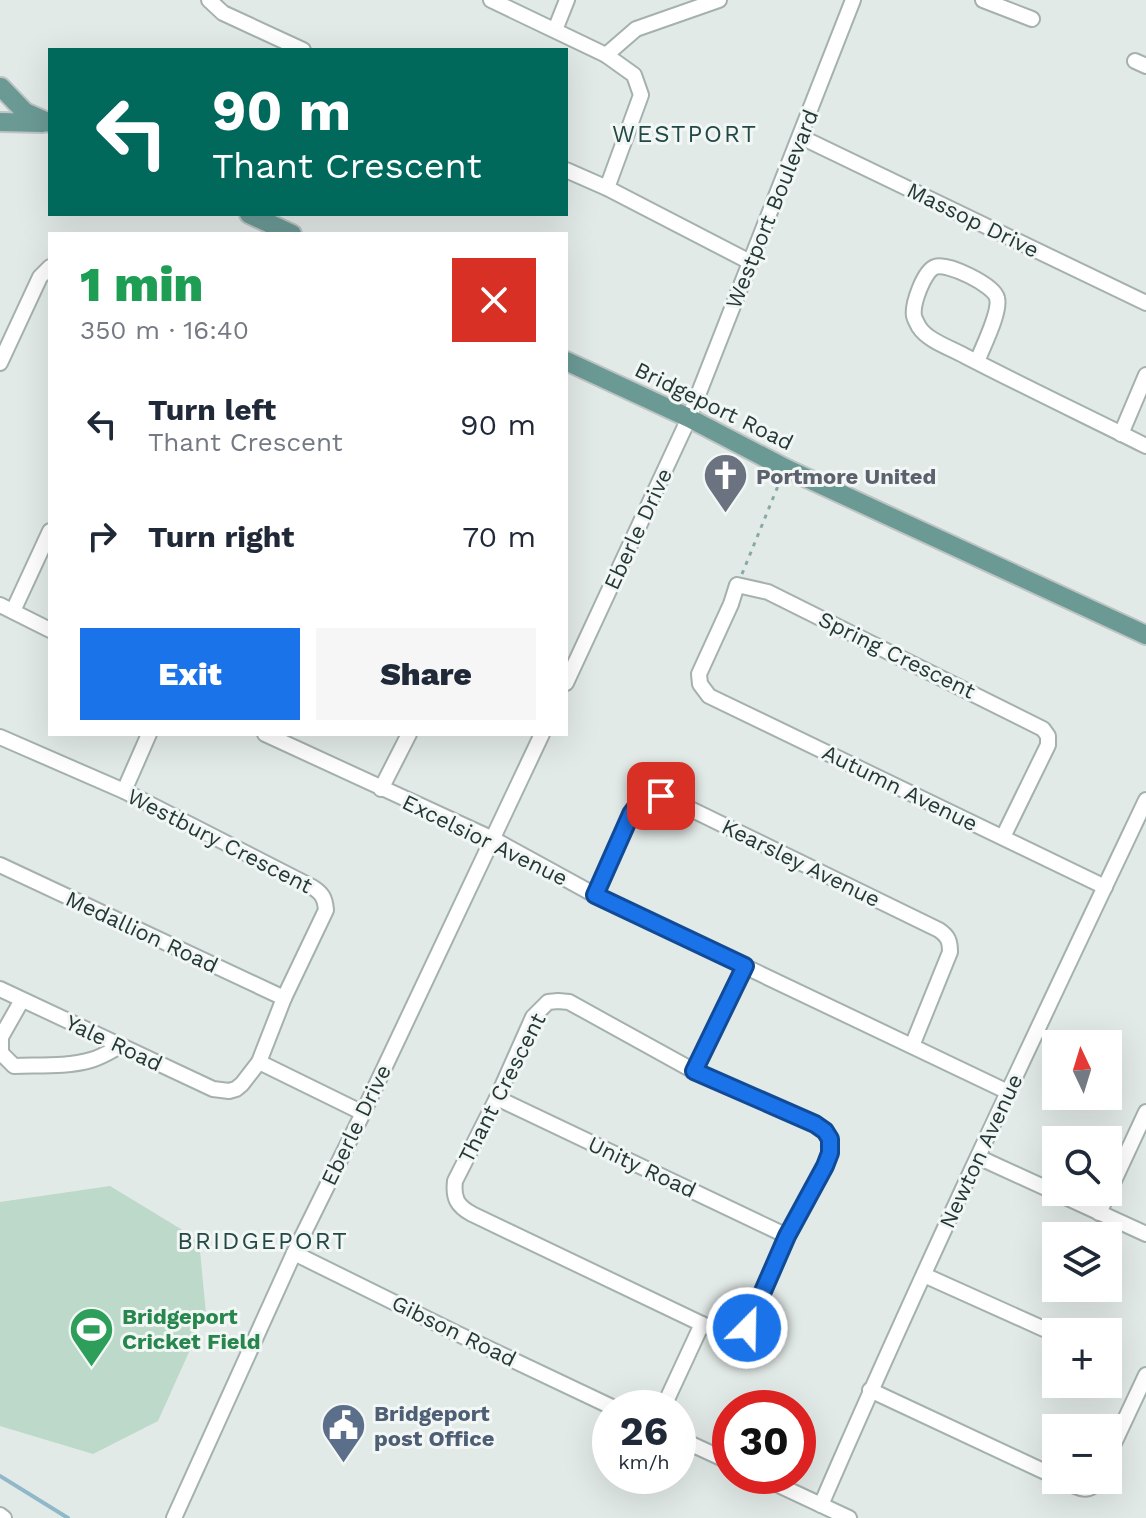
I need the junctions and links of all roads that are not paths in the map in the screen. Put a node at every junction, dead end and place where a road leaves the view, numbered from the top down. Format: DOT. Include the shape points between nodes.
graph roads {
  1 [pos="209,0"];
  2 [pos="491,0"];
  3 [pos="567,0"];
  4 [pos="719,0"];
  5 [pos="853,0"];
  6 [pos="985,0"];
  7 [pos="1032,19"];
  8 [pos="555,30"];
  9 [pos="299,48"];
  10 [pos="606,55"];
  11 [pos="0,73"];
  12 [pos="0,88"];
  13 [pos="0,122"];
  14 [pos="48,122"];
  15 [pos="48,123"];
  16 [pos="801,137"];
  17 [pos="568,171"];
  18 [pos="607,188"];
  19 [pos="253,216"];
  20 [pos="288,232"];
  21 [pos="750,262"];
  22 [pos="48,269"];
  23 [pos="1146,303"];
  24 [pos="568,362"];
  25 [pos="977,362"];
  26 [pos="0,363"];
  27 [pos="1146,375"];
  28 [pos="689,418"];
  29 [pos="1121,434"];
  30 [pos="1146,446"];
  31 [pos="48,534"];
  32 [pos="737,585"];
  33 [pos="6,608"];
  34 [pos="48,629"];
  35 [pos="1146,635"];
  36 [pos="568,679"];
  37 [pos="148,736"];
  38 [pos="269,736"];
  39 [pos="408,736"];
  40 [pos="541,736"];
  41 [pos="0,737"];
  42 [pos="381,789"];
  43 [pos="124,791"];
  44 [pos="1146,800"];
  45 [pos="1003,837"];
  46 [pos="493,839"];
  47 [pos="0,865"];
  48 [pos="1105,887"];
  49 [pos="595,895"];
  50 [pos="745,966"];
  51 [pos="0,989"];
  52 [pos="284,998"];
  53 [pos="22,1000"];
  54 [pos="120,1046"];
  55 [pos="912,1046"];
  56 [pos="259,1062"];
  57 [pos="694,1071"];
  58 [pos="229,1091"];
  59 [pos="1008,1092"];
  60 [pos="497,1098"];
  61 [pos="1146,1112"];
  62 [pos="363,1113"];
  63 [pos="978,1157"];
  64 [pos="1099,1213"];
  65 [pos="1146,1234"];
  66 [pos="787,1236"];
  67 [pos="294,1253"];
  68 [pos="924,1275"];
  69 [pos="702,1324"];
  70 [pos="1042,1328"];
  71 [pos="1146,1375"];
  72 [pos="671,1390"];
  73 [pos="870,1390"];
  74 [pos="592,1398"];
  75 [pos="1122,1426"];
  76 [pos="1042,1470"];
  77 [pos="797,1494"];
  78 [pos="821,1505"];
  79 [pos="174,1518"];
  80 [pos="849,1518"];
  1 -- 9 [label="street" via="223,13"];
  2 -- 8 [label="street"];
  3 -- 8 [label="street"];
  4 -- 10 [label="street" via="636,29"];
  5 -- 16 [label="street, Westport Boulevard"];
  6 -- 7 [label="street"];
  8 -- 10 [label="street"];
  10 -- 18 [label="street" via="634,75 641,95"];
  11 -- 12 [label="main road"];
  12 -- 14 [label="main road" via="25,112"];
  13 -- 15 [label="main road"];
  16 -- 21 [label="street, Westport Boulevard"];
  16 -- 23 [label="street, Massop Drive"];
  17 -- 18 [label="street"];
  18 -- 21 [label="street"];
  19 -- 20 [label="main road"];
  21 -- 28 [label="street, Westport Boulevard"];
  22 -- 26 [label="street"];
  24 -- 28 [label="main road, Bridgeport Road"];
  25 -- 25 [label="street" via="997,297 988,286 952,268 935,267 916,297 914,316 924,334"];
  25 -- 29 [label="street"];
  27 -- 29 [label="street"];
  28 -- 35 [label="main road, Bridgeport Road"];
  28 -- 36 [label="street, Eberle Drive"];
  29 -- 30 [label="street"];
  31 -- 33 [label="street"];
  32 -- 45 [label="street, Autumn Avenue" via="699,674 709,696"];
  32 -- 45 [label="street, Spring Crescent" via="768,592 1043,729 1048,745"];
  33 -- 34 [label="street"];
  37 -- 43 [label="street"];
  38 -- 42 [label="street, Excelsior Avenue"];
  39 -- 42 [label="street"];
  40 -- 46 [label="street, Eberle Drive"];
  41 -- 43 [label="street, Westbury Crescent"];
  42 -- 46 [label="street, Excelsior Avenue"];
  43 -- 52 [label="street, Westbury Crescent" via="321,892 326,910"];
  44 -- 48 [label="street, Newton Avenue"];
  45 -- 48 [label="street, Autumn Avenue"];
  46 -- 49 [label="street, Excelsior Avenue"];
  46 -- 62 [label="street, Eberle Drive"];
  47 -- 52 [label="street, Medallion Road"];
  48 -- 59 [label="street, Newton Avenue"];
  49 -- 50 [label="street, Excelsior Avenue"];
  49 -- 55 [label="street, Kearsley Avenue" via="639,802 661,796 672,800 947,936 950,952"];
  50 -- 55 [label="street, Excelsior Avenue"];
  50 -- 57 [label="street"];
  51 -- 53 [label="street, Yale Road"];
  52 -- 56 [label="street, Westbury Crescent"];
  53 -- 54 [label="street, Yale Road"];
  53 -- 54 [label="street" via="1,1037 1,1053 14,1066 90,1061"];
  54 -- 58 [label="street, Yale Road" via="213,1089"];
  55 -- 59 [label="street, Excelsior Avenue"];
  56 -- 58 [label="street, Westbury Crescent" via="242,1084"];
  56 -- 62 [label="street"];
  57 -- 60 [label="street, Thant Crescent" via="569,1002 548,1002 533,1017"];
  57 -- 66 [label="street, Thant Crescent" via="815,1124 830,1139 825,1166"];
  59 -- 63 [label="street, Newton Avenue"];
  60 -- 66 [label="street, Unity Road"];
  60 -- 69 [label="street, Thant Crescent" via="455,1181 456,1203"];
  61 -- 64 [label="street"];
  62 -- 67 [label="street, Eberle Drive"];
  63 -- 64 [label="street"];
  63 -- 68 [label="street, Newton Avenue"];
  64 -- 65 [label="street"];
  66 -- 69 [label="street, Thant Crescent" via="744,1333 735,1338"];
  67 -- 74 [label="street, Gibson Road"];
  67 -- 79 [label="street, Eberle Drive"];
  68 -- 70 [label="street"];
  68 -- 73 [label="street, Newton Avenue"];
  69 -- 72 [label="street"];
  71 -- 75 [label="street"];
  73 -- 76 [label="street"];
  73 -- 78 [label="street, Newton Avenue"];
  77 -- 78 [label="street"];
  78 -- 80 [label="street"];
}
